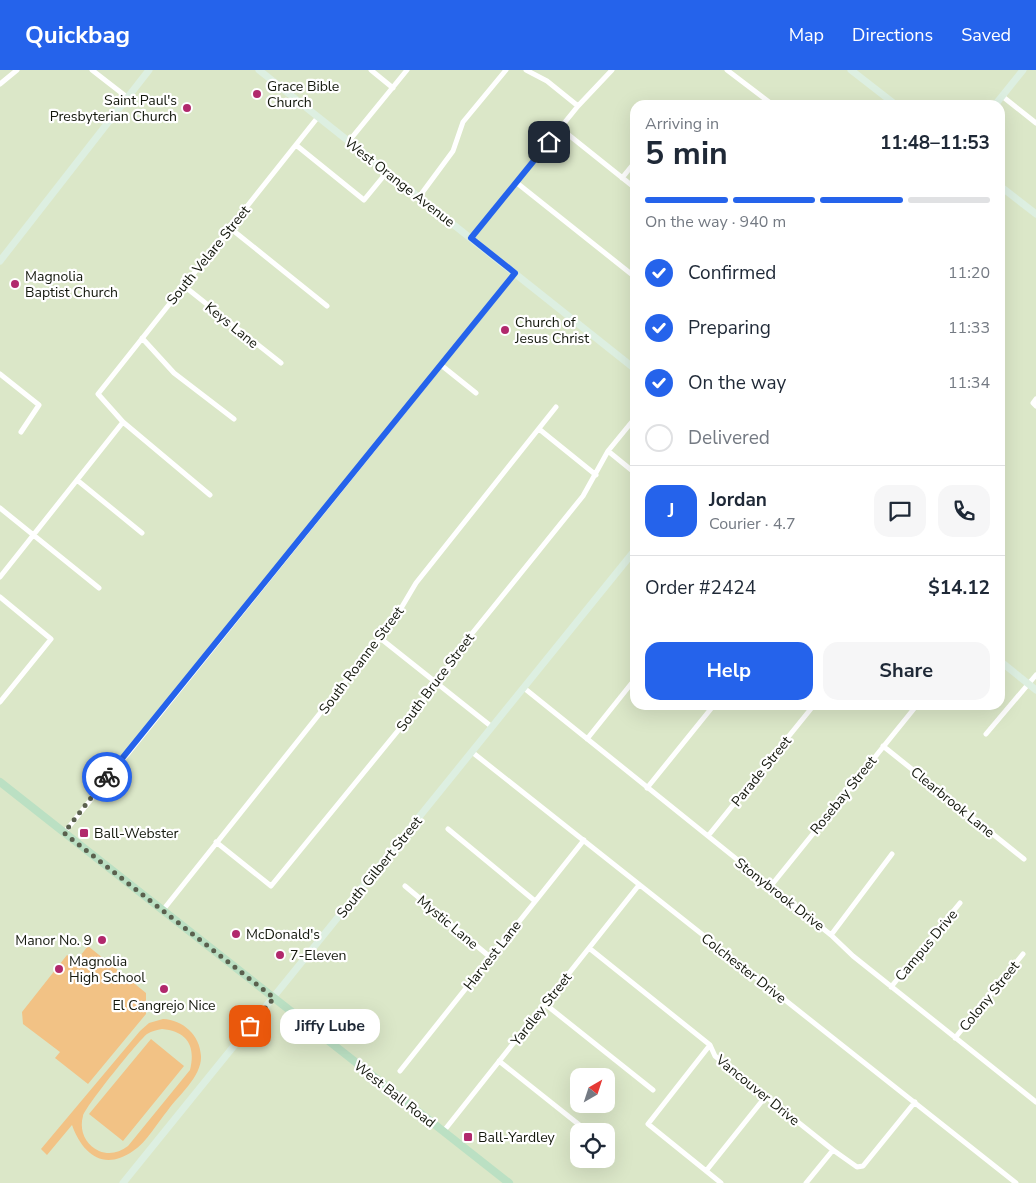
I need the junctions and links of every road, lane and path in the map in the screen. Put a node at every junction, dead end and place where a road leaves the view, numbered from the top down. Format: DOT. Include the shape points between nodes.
graph roads {
  1 [pos="17,70"];
  2 [pos="92,70"];
  3 [pos="149,70"];
  4 [pos="259,70"];
  5 [pos="371,70"];
  6 [pos="407,70"];
  7 [pos="506,70"];
  8 [pos="526,70"];
  9 [pos="612,70"];
  10 [pos="727,70"];
  11 [pos="851,70"];
  12 [pos="1023,70"];
  13 [pos="0,84"];
  14 [pos="393,88"];
  15 [pos="1002,96"];
  16 [pos="128,98"];
  17 [pos="766,100"];
  18 [pos="890,100"];
  19 [pos="999,100"];
  20 [pos="578,106"];
  21 [pos="318,117"];
  22 [pos="1036,122"];
  23 [pos="560,128"];
  24 [pos="349,141"];
  25 [pos="296,146"];
  26 [pos="630,168"];
  27 [pos="387,172"];
  28 [pos="622,178"];
  29 [pos="517,183"];
  30 [pos="630,184"];
  31 [pos="1005,190"];
  32 [pos="419,197"];
  33 [pos="1036,214"];
  34 [pos="230,228"];
  35 [pos="471,238"];
  36 [pos="0,261"];
  37 [pos="515,273"];
  38 [pos="630,274"];
  39 [pos="184,286"];
  40 [pos="327,306"];
  41 [pos="142,338"];
  42 [pos="281,363"];
  43 [pos="441,365"];
  44 [pos="630,365"];
  45 [pos="0,374"];
  46 [pos="476,392"];
  47 [pos="556,407"];
  48 [pos="234,420"];
  49 [pos="122,422"];
  50 [pos="630,424"];
  51 [pos="539,429"];
  52 [pos="21,432"];
  53 [pos="608,451"];
  54 [pos="630,468"];
  55 [pos="596,475"];
  56 [pos="77,480"];
  57 [pos="210,495"];
  58 [pos="0,508"];
  59 [pos="142,533"];
  60 [pos="34,535"];
  61 [pos="630,556"];
  62 [pos="0,577"];
  63 [pos="99,588"];
  64 [pos="0,597"];
  65 [pos="380,638"];
  66 [pos="1005,665"];
  67 [pos="1036,675"];
  68 [pos="437,683"];
  69 [pos="1028,684"];
  70 [pos="630,685"];
  71 [pos="524,688"];
  72 [pos="1036,690"];
  73 [pos="0,702"];
  74 [pos="710,710"];
  75 [pos="810,710"];
  76 [pos="913,710"];
  77 [pos="492,727"];
  78 [pos="986,734"];
  79 [pos="587,738"];
  80 [pos="883,746"];
  81 [pos="472,752"];
  82 [pos="0,782"];
  83 [pos="648,788"];
  84 [pos="448,829"];
  85 [pos="64,833"];
  86 [pos="708,836"];
  87 [pos="584,840"];
  88 [pos="216,842"];
  89 [pos="892,854"];
  90 [pos="1024,859"];
  91 [pos="639,885"];
  92 [pos="405,886"];
  93 [pos="770,887"];
  94 [pos="535,901"];
  95 [pos="960,903"];
  96 [pos="163,910"];
  97 [pos="831,935"];
  98 [pos="589,948"];
  99 [pos="1023,954"];
  100 [pos="490,957"];
  101 [pos="891,987"];
  102 [pos="274,998"];
  103 [pos="545,1004"];
  104 [pos="955,1038"];
  105 [pos="710,1045"];
  106 [pos="499,1061"];
  107 [pos="400,1071"];
  108 [pos="653,1090"];
  109 [pos="766,1096"];
  110 [pos="915,1102"];
  111 [pos="1036,1102"];
  112 [pos="577,1123"];
  113 [pos="443,1132"];
  114 [pos="833,1150"];
  115 [pos="706,1171"];
  116 [pos="122,1183"];
  117 [pos="508,1183"];
  118 [pos="721,1183"];
  119 [pos="806,1183"];
  120 [pos="1016,1183"];
  1 -- 13 [label="street"];
  2 -- 16 [label="street"];
  3 -- 16 [label="street"];
  4 -- 21 [label="street, West Orange Avenue"];
  5 -- 14 [label="street"];
  6 -- 14 [label="street"];
  7 -- 32 [label="street" via="463,122 453,151"];
  8 -- 20 [label="street" via="547,81"];
  9 -- 20 [label="street"];
  10 -- 17 [label="street"];
  11 -- 18 [label="street"];
  12 -- 15 [label="street"];
  14 -- 24 [label="street"];
  15 -- 19 [label="street"];
  15 -- 22 [label="street"];
  16 -- 36 [label="street"];
  20 -- 23 [label="street"];
  21 -- 24 [label="street, West Orange Avenue"];
  21 -- 25 [label="street, South Velare Street"];
  23 -- 28 [label="street"];
  23 -- 29 [label="street"];
  24 -- 27 [label="street, West Orange Avenue"];
  25 -- 27 [label="street" via="364,200"];
  25 -- 34 [label="street, South Velare Street"];
  26 -- 28 [label="street"];
  27 -- 32 [label="street, West Orange Avenue"];
  28 -- 30 [label="street"];
  29 -- 35 [label="street"];
  29 -- 38 [label="street"];
  31 -- 33 [label="street"];
  32 -- 35 [label="street, West Orange Avenue"];
  34 -- 39 [label="street, South Velare Street"];
  34 -- 40 [label="street"];
  35 -- 37 [label="street, West Orange Avenue"];
  37 -- 43 [label="street"];
  37 -- 44 [label="street, West Orange Avenue"];
  39 -- 41 [label="street, South Velare Street"];
  39 -- 42 [label="street, Keys Lane"];
  41 -- 48 [label="street" via="174,373"];
  41 -- 49 [label="street, South Velare Street" via="98,394"];
  43 -- 46 [label="street"];
  43 -- 85 [label="street"];
  45 -- 52 [label="street" via="39,406"];
  47 -- 51 [label="street, South Roanne Street"];
  49 -- 56 [label="street"];
  49 -- 57 [label="street"];
  50 -- 53 [label="street, South Bruce Street"];
  51 -- 55 [label="street"];
  51 -- 65 [label="street, South Roanne Street" via="416,583"];
  53 -- 54 [label="street"];
  53 -- 55 [label="street, South Bruce Street"];
  55 -- 68 [label="street, South Bruce Street"];
  56 -- 59 [label="street"];
  56 -- 60 [label="street"];
  58 -- 60 [label="street"];
  60 -- 62 [label="street"];
  60 -- 63 [label="street"];
  61 -- 71 [label="street, South Gilbert Street"];
  64 -- 73 [label="street" via="51,639"];
  65 -- 68 [label="street"];
  65 -- 88 [label="street, South Roanne Street"];
  66 -- 69 [label="street"];
  67 -- 69 [label="street"];
  68 -- 77 [label="street"];
  68 -- 88 [label="street, South Bruce Street" via="272,886"];
  69 -- 72 [label="street"];
  69 -- 78 [label="street"];
  70 -- 79 [label="street"];
  71 -- 77 [label="street, South Gilbert Street"];
  71 -- 79 [label="street, Stonybrook Drive"];
  74 -- 83 [label="street"];
  75 -- 86 [label="street, Parade Street"];
  76 -- 80 [label="street, Rosebay Street"];
  77 -- 81 [label="street, South Gilbert Street"];
  79 -- 83 [label="street, Stonybrook Drive"];
  80 -- 90 [label="street, Clearbrook Lane"];
  80 -- 93 [label="street, Rosebay Street"];
  81 -- 87 [label="street, Colchester Drive"];
  81 -- 102 [label="street, South Gilbert Street"];
  82 -- 85 [label="main road, West Ball Road"];
  83 -- 86 [label="street, Stonybrook Drive"];
  84 -- 94 [label="street"];
  85 -- 96 [label="main road, West Ball Road"];
  86 -- 93 [label="street, Stonybrook Drive"];
  87 -- 91 [label="street, Colchester Drive"];
  87 -- 94 [label="street, Harvest Lane"];
  88 -- 96 [label="street, South Roanne Street"];
  89 -- 97 [label="street"];
  91 -- 98 [label="street, Yardley Street"];
  91 -- 110 [label="street, Colchester Drive"];
  92 -- 100 [label="street, Mystic Lane"];
  93 -- 97 [label="street, Stonybrook Drive"];
  94 -- 100 [label="street, Harvest Lane"];
  95 -- 101 [label="street, Campus Drive"];
  96 -- 102 [label="main road, West Ball Road"];
  97 -- 101 [label="street, Stonybrook Drive"];
  98 -- 103 [label="street, Yardley Street"];
  98 -- 105 [label="street, Vancouver Drive"];
  99 -- 104 [label="street, Colony Street"];
  100 -- 107 [label="street, Harvest Lane"];
  101 -- 104 [label="street, Stonybrook Drive"];
  102 -- 113 [label="main road, West Ball Road"];
  102 -- 116 [label="street, South Gilbert Street"];
  103 -- 106 [label="street, Yardley Street"];
  103 -- 108 [label="street"];
  104 -- 111 [label="street, Stonybrook Drive"];
  105 -- 109 [label="street, Vancouver Drive" via="715,1056"];
  105 -- 115 [label="street" via="648,1124"];
  106 -- 112 [label="street"];
  106 -- 113 [label="street, Yardley Street"];
  109 -- 114 [label="street, Vancouver Drive"];
  109 -- 115 [label="street"];
  110 -- 114 [label="street, Vancouver Drive" via="863,1166 857,1167"];
  110 -- 120 [label="street, Colchester Drive"];
  113 -- 117 [label="main road, West Ball Road"];
  114 -- 119 [label="street"];
  115 -- 118 [label="street"];
}
